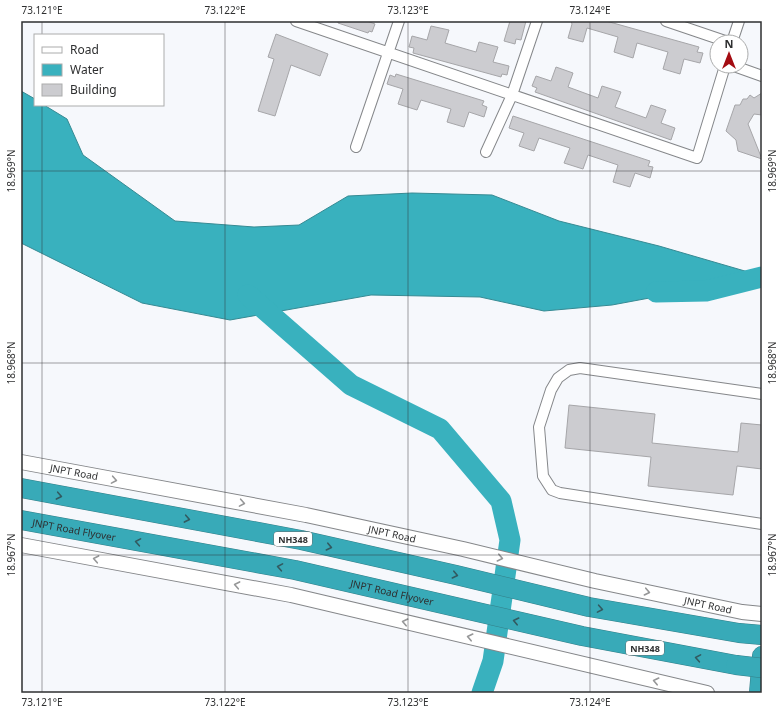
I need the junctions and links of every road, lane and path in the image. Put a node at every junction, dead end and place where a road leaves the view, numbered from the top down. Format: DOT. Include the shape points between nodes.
graph roads {
  1 [pos="296,21"];
  2 [pos="399,21"];
  3 [pos="537,21"];
  4 [pos="666,21"];
  5 [pos="739,21"];
  6 [pos="735,34"];
  7 [pos="709,36"];
  8 [pos="388,52"];
  9 [pos="749,71"];
  10 [pos="723,74"];
  11 [pos="762,76"];
  12 [pos="512,95"];
  13 [pos="356,147"];
  14 [pos="486,152"];
  15 [pos="762,394"];
  16 [pos="21,462"];
  17 [pos="21,488"];
  18 [pos="21,520"];
  19 [pos="762,524"];
  20 [pos="21,545"];
  21 [pos="762,614"];
  22 [pos="762,635"];
  23 [pos="762,656"];
  24 [pos="762,668"];
  25 [pos="707,693"];
  26 [pos="759,693"];
  1 -- 8 [label="street"];
  2 -- 8 [label="street"];
  3 -- 12 [label="street"];
  4 -- 7 [label="street"];
  5 -- 6 [label="street"];
  8 -- 12 [label="street"];
  8 -- 13 [label="street"];
  9 -- 11 [label="street"];
  10 -- 12 [label="street" via="697,158"];
  12 -- 14 [label="street"];
  15 -- 19 [label="street" via="580,368 568,370 558,378 551,390 539,427 543,476 552,490"];
  16 -- 21 [label="street, JNPT Road, one-way" via="306,515 595,581"];
  17 -- 22 [label="highway, NH348, one-way" via="301,540 589,607"];
  24 -- 18 [label="highway, JNPT Road Flyover / NH348, one-way, bridge" via="582,636 295,570"];
  25 -- 20 [label="street, one-way" via="291,595"];
  23 -- 26 [label="highway"];
}
